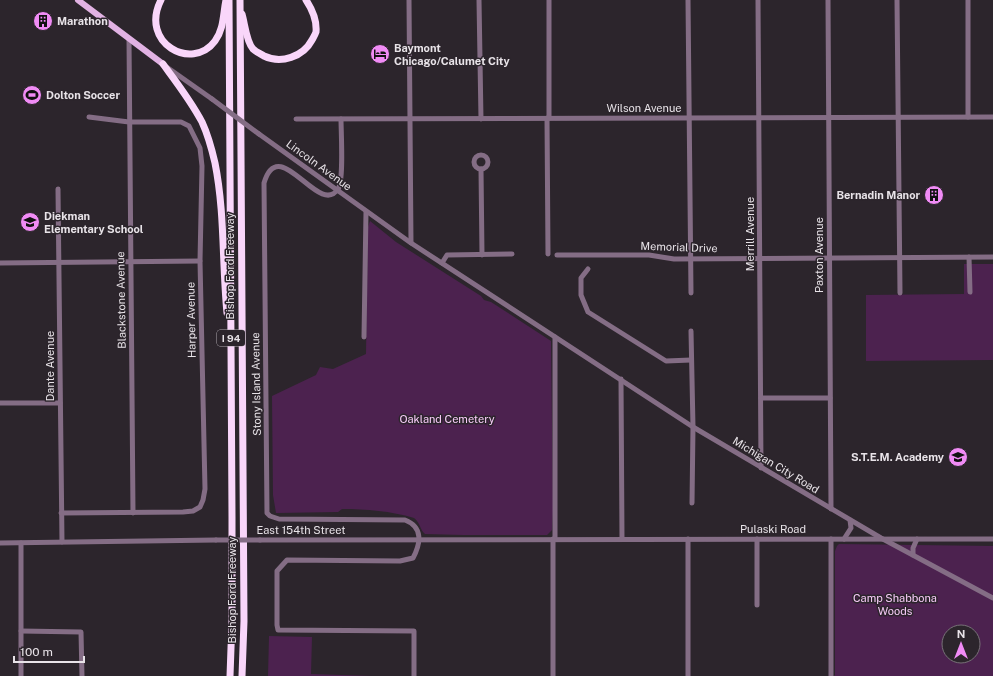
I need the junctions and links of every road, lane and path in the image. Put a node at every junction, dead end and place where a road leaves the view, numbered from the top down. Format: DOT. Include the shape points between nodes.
graph roads {
  1 [pos="161,0"];
  2 [pos="228,0"];
  3 [pos="240,0"];
  4 [pos="306,0"];
  5 [pos="409,0"];
  6 [pos="479,0"];
  7 [pos="550,0"];
  8 [pos="688,0"];
  9 [pos="758,0"];
  10 [pos="828,0"];
  11 [pos="897,0"];
  12 [pos="968,0"];
  13 [pos="81,1"];
  14 [pos="240,8"];
  15 [pos="129,39"];
  16 [pos="163,64"];
  17 [pos="89,117"];
  18 [pos="759,117"];
  19 [pos="828,117"];
  20 [pos="898,117"];
  21 [pos="968,117"];
  22 [pos="993,117"];
  23 [pos="548,118"];
  24 [pos="689,118"];
  25 [pos="296,119"];
  26 [pos="341,119"];
  27 [pos="410,119"];
  28 [pos="481,119"];
  29 [pos="129,122"];
  30 [pos="481,169"];
  31 [pos="58,189"];
  32 [pos="338,190"];
  33 [pos="366,212"];
  34 [pos="411,243"];
  35 [pos="512,254"];
  36 [pos="548,254"];
  37 [pos="482,255"];
  38 [pos="557,255"];
  39 [pos="900,257"];
  40 [pos="969,257"];
  41 [pos="993,257"];
  42 [pos="690,258"];
  43 [pos="760,258"];
  44 [pos="829,258"];
  45 [pos="130,261"];
  46 [pos="200,261"];
  47 [pos="59,262"];
  48 [pos="0,263"];
  49 [pos="442,263"];
  50 [pos="588,269"];
  51 [pos="970,292"];
  52 [pos="900,293"];
  53 [pos="690,294"];
  54 [pos="691,331"];
  55 [pos="364,337"];
  56 [pos="555,337"];
  57 [pos="231,356"];
  58 [pos="691,360"];
  59 [pos="621,379"];
  60 [pos="761,398"];
  61 [pos="830,398"];
  62 [pos="0,403"];
  63 [pos="60,403"];
  64 [pos="693,427"];
  65 [pos="761,468"];
  66 [pos="692,503"];
  67 [pos="831,509"];
  68 [pos="61,512"];
  69 [pos="133,513"];
  70 [pos="850,520"];
  71 [pos="881,538"];
  72 [pos="554,539"];
  73 [pos="622,539"];
  74 [pos="688,539"];
  75 [pos="757,539"];
  76 [pos="831,539"];
  77 [pos="844,539"];
  78 [pos="917,539"];
  79 [pos="993,539"];
  80 [pos="419,540"];
  81 [pos="62,542"];
  82 [pos="0,543"];
  83 [pos="21,543"];
  84 [pos="912,555"];
  85 [pos="993,598"];
  86 [pos="757,605"];
  87 [pos="21,631"];
  88 [pos="21,676"];
  89 [pos="82,676"];
  90 [pos="230,676"];
  91 [pos="242,676"];
  92 [pos="414,676"];
  93 [pos="553,676"];
  94 [pos="688,676"];
  95 [pos="831,676"];
  1 -- 2 [label="highway" via="155,18 160,37 174,50 192,53 202,51 215,41"];
  2 -- 57 [label="highway, Bishop Ford Freeway / I 94"];
  3 -- 14 [label="highway, Bishop Ford Freeway / I 94"];
  4 -- 14 [label="highway" via="316,21 316,33 305,51 284,60 271,59 253,49"];
  5 -- 27 [label="street"];
  6 -- 28 [label="street"];
  7 -- 23 [label="street"];
  8 -- 24 [label="street"];
  9 -- 18 [label="street, Merrill Avenue"];
  10 -- 19 [label="street, Paxton Avenue"];
  11 -- 20 [label="street"];
  12 -- 21 [label="street"];
  13 -- 15 [label="main road, Lincoln Avenue"];
  14 -- 91 [label="highway, Bishop Ford Freeway / I 94" via="244,613"];
  15 -- 16 [label="main road, Lincoln Avenue"];
  15 -- 29 [label="street, Blackstone Avenue"];
  16 -- 32 [label="street, Lincoln Avenue, bridge"];
  16 -- 57 [label="highway" via="203,124 220,186 225,296"];
  17 -- 29 [label="street"];
  18 -- 19 [label="street, Wilson Avenue"];
  18 -- 24 [label="street, Wilson Avenue"];
  18 -- 43 [label="street, Merrill Avenue"];
  19 -- 20 [label="street, Wilson Avenue"];
  19 -- 44 [label="street, Paxton Avenue"];
  20 -- 21 [label="street, Wilson Avenue"];
  20 -- 39 [label="street"];
  21 -- 22 [label="street, Wilson Avenue"];
  23 -- 24 [label="street, Wilson Avenue"];
  23 -- 28 [label="street, Wilson Avenue"];
  23 -- 36 [label="street"];
  24 -- 42 [label="street"];
  25 -- 26 [label="street, Wilson Avenue"];
  26 -- 27 [label="street, Wilson Avenue"];
  26 -- 32 [label="street" via="341,185"];
  27 -- 28 [label="street, Wilson Avenue"];
  27 -- 34 [label="street"];
  29 -- 45 [label="street, Blackstone Avenue"];
  29 -- 46 [label="street, Harper Avenue" via="181,122 189,126 194,134 200,148 202,166"];
  30 -- 37 [label="street"];
  31 -- 47 [label="street, Dante Avenue"];
  32 -- 33 [label="street, Lincoln Avenue"];
  32 -- 80 [label="street, Stony Island Avenue" via="330,196 321,194 289,169 280,166 273,168 264,183 267,513 279,519 405,520 412,523 418,531"];
  33 -- 34 [label="street, Lincoln Avenue"];
  33 -- 55 [label="street"];
  34 -- 49 [label="street, Lincoln Avenue"];
  35 -- 37 [label="street"];
  37 -- 49 [label="street" via="447,255"];
  38 -- 42 [label="street, Memorial Drive" via="649,255 674,259"];
  39 -- 40 [label="street, Memorial Drive"];
  39 -- 44 [label="street, Memorial Drive"];
  39 -- 52 [label="street"];
  40 -- 41 [label="street, Memorial Drive"];
  40 -- 51 [label="street"];
  42 -- 43 [label="street, Memorial Drive"];
  42 -- 53 [label="street"];
  43 -- 44 [label="street, Memorial Drive"];
  43 -- 60 [label="street, Merrill Avenue"];
  44 -- 61 [label="street, Paxton Avenue"];
  45 -- 46 [label="street"];
  45 -- 47 [label="street"];
  45 -- 69 [label="street, Blackstone Avenue"];
  46 -- 69 [label="street, Harper Avenue" via="205,490 203,500 200,507 183,512"];
  47 -- 48 [label="street"];
  47 -- 63 [label="street, Dante Avenue"];
  49 -- 56 [label="street, Lincoln Avenue"];
  50 -- 58 [label="street" via="581,278 581,295 588,312 666,360"];
  54 -- 58 [label="street"];
  56 -- 59 [label="street, Michigan City Road"];
  56 -- 72 [label="street"];
  57 -- 90 [label="highway, Bishop Ford Freeway / I 94"];
  58 -- 64 [label="street"];
  59 -- 64 [label="street, Michigan City Road"];
  59 -- 73 [label="street"];
  60 -- 61 [label="street"];
  60 -- 65 [label="street, Merrill Avenue"];
  61 -- 67 [label="street, Paxton Avenue"];
  62 -- 63 [label="street"];
  63 -- 68 [label="street, Dante Avenue"];
  64 -- 65 [label="street, Michigan City Road"];
  64 -- 66 [label="street"];
  65 -- 67 [label="street, Michigan City Road"];
  67 -- 70 [label="street, Michigan City Road"];
  68 -- 69 [label="street"];
  68 -- 81 [label="street, Dante Avenue"];
  70 -- 71 [label="street, Michigan City Road"];
  70 -- 77 [label="street" via="851,528"];
  71 -- 77 [label="street, Pulaski Road"];
  71 -- 78 [label="street, Pulaski Road"];
  71 -- 84 [label="street, Michigan City Road"];
  72 -- 73 [label="street, Pulaski Road"];
  72 -- 80 [label="street, East 154th Street"];
  72 -- 93 [label="street"];
  73 -- 74 [label="street, Pulaski Road"];
  74 -- 75 [label="street, Pulaski Road"];
  74 -- 94 [label="street"];
  75 -- 76 [label="street, Pulaski Road"];
  75 -- 86 [label="street"];
  76 -- 77 [label="street, Pulaski Road"];
  76 -- 95 [label="street"];
  78 -- 79 [label="street, Pulaski Road"];
  78 -- 84 [label="street"];
  80 -- 81 [label="street, East 154th Street, bridge"];
  80 -- 92 [label="street" via="413,558 400,561 287,560 277,571 278,630 414,631"];
  81 -- 83 [label="street, East 154th Street"];
  82 -- 83 [label="street, East 154th Street"];
  83 -- 87 [label="street"];
  84 -- 85 [label="street, Michigan City Road"];
  87 -- 88 [label="street"];
  87 -- 89 [label="street" via="81,632"];
}
